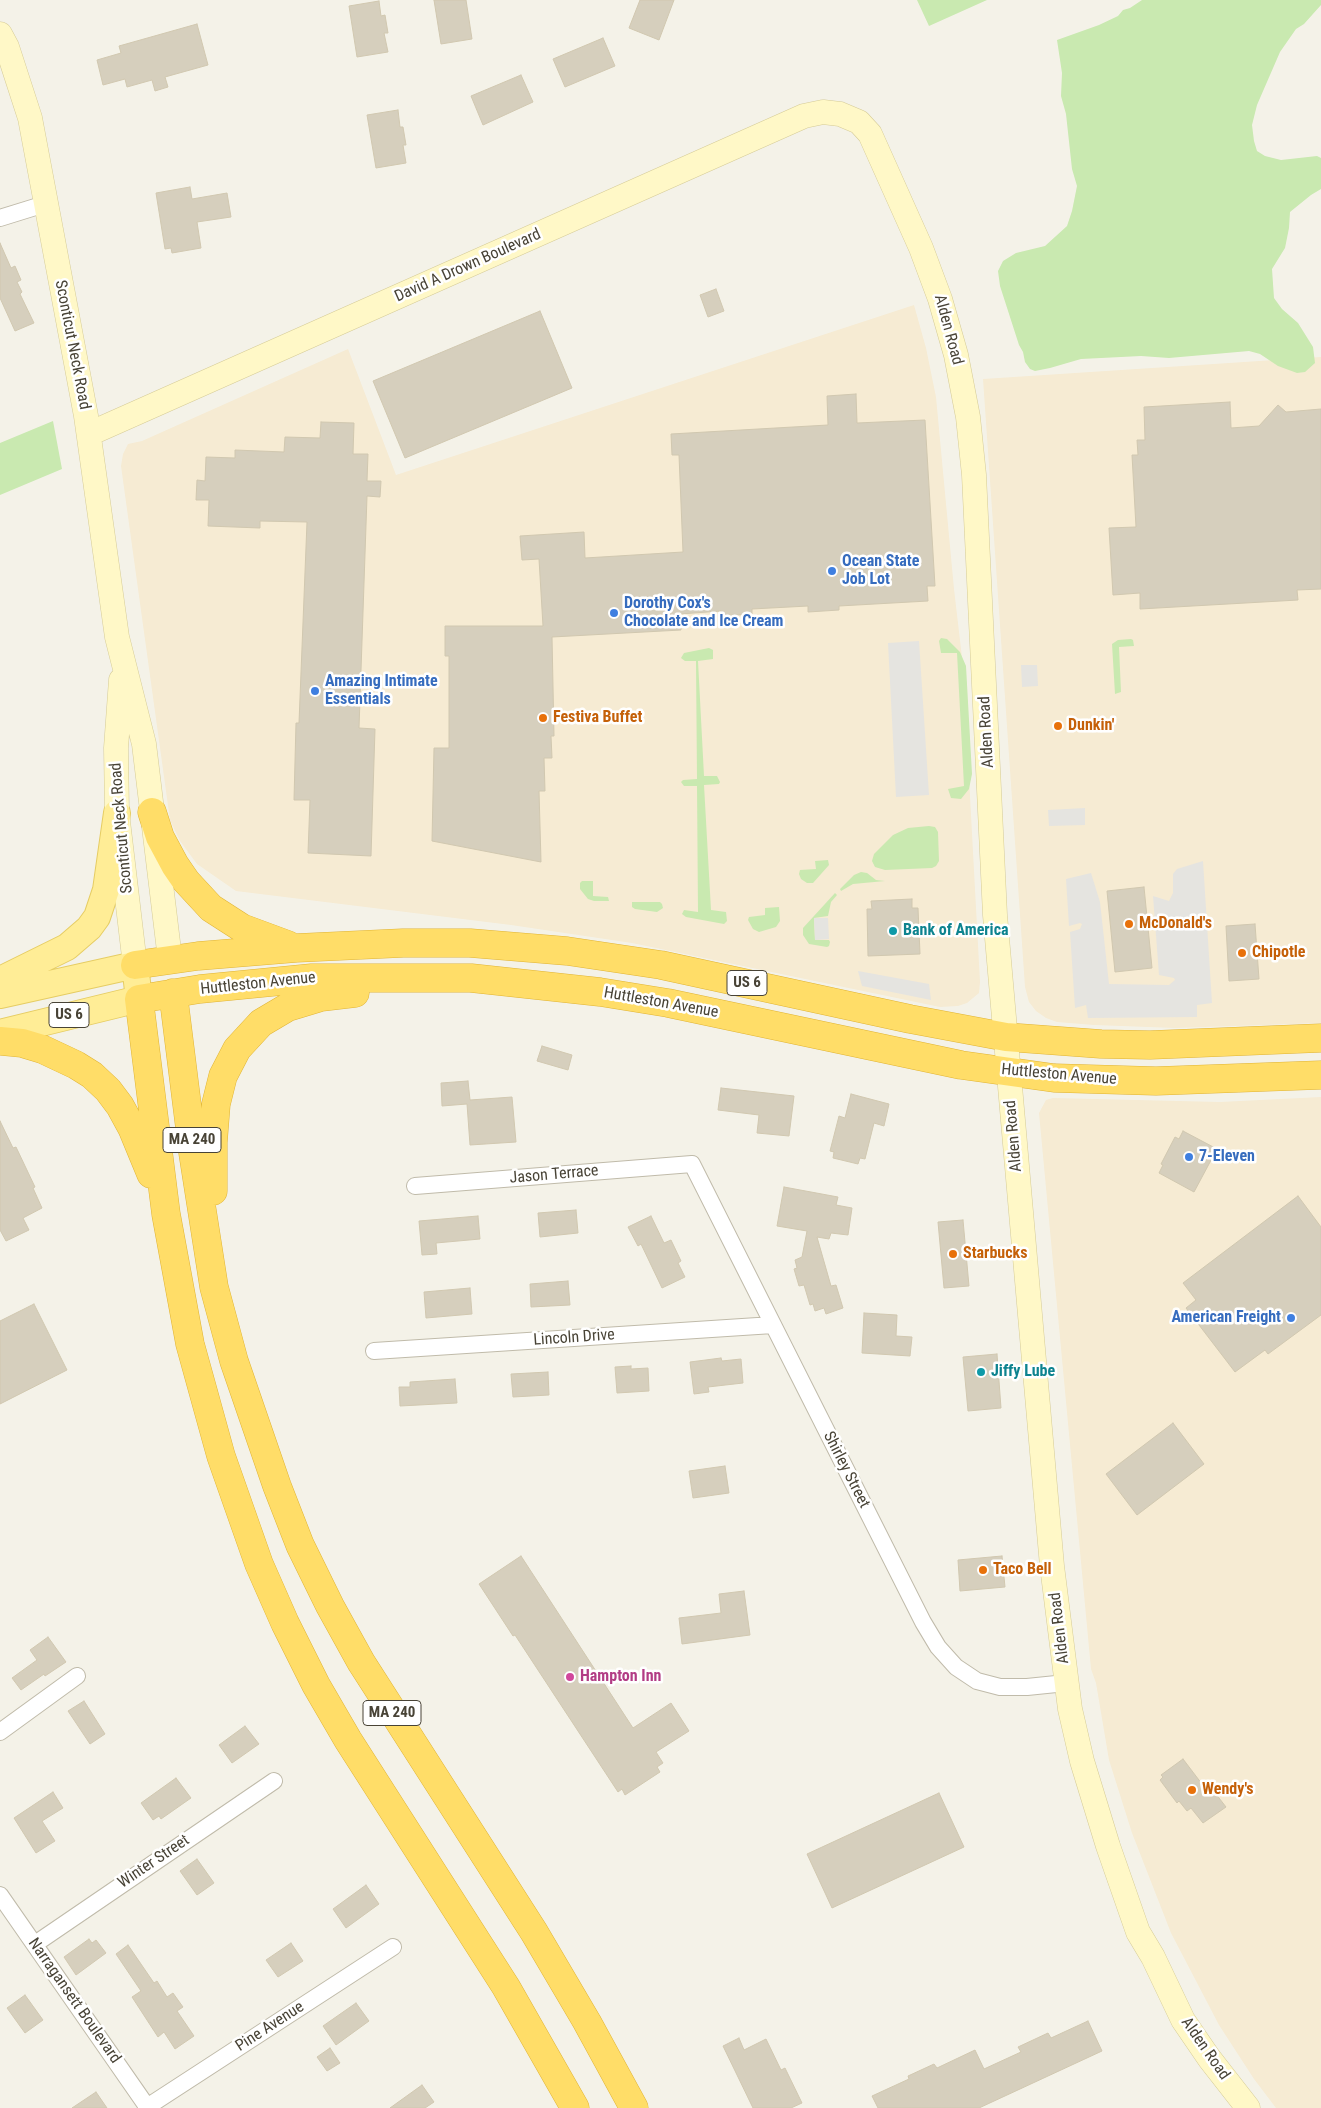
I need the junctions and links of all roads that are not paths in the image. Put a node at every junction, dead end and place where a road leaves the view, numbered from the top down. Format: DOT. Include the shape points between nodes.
graph roads {
  1 [pos="0,34"];
  2 [pos="849,118"];
  3 [pos="46,204"];
  4 [pos="0,218"];
  5 [pos="88,434"];
  6 [pos="123,662"];
  7 [pos="152,812"];
  8 [pos="117,813"];
  9 [pos="296,948"];
  10 [pos="170,959"];
  11 [pos="135,964"];
  12 [pos="471,978"];
  13 [pos="0,980"];
  14 [pos="173,993"];
  15 [pos="0,995"];
  16 [pos="139,999"];
  17 [pos="0,1032"];
  18 [pos="1006,1037"];
  19 [pos="1321,1038"];
  20 [pos="0,1041"];
  21 [pos="1009,1073"];
  22 [pos="1321,1075"];
  23 [pos="692,1164"];
  24 [pos="415,1186"];
  25 [pos="166,1214"];
  26 [pos="214,1287"];
  27 [pos="773,1325"];
  28 [pos="374,1351"];
  29 [pos="77,1676"];
  30 [pos="1066,1683"];
  31 [pos="0,1732"];
  32 [pos="274,1781"];
  33 [pos="0,1895"];
  34 [pos="35,1944"];
  35 [pos="393,1947"];
  36 [pos="147,2107"];
  37 [pos="576,2108"];
  38 [pos="634,2108"];
  39 [pos="1248,2108"];
  1 -- 3 [label="main road, Sconticut Neck Road" via="30,118"];
  2 -- 5 [label="main road, David A Drown Boulevard" via="833,112 804,116"];
  2 -- 18 [label="main road, Alden Road" via="866,129 874,141 927,264 953,341 968,417 974,475 995,915"];
  3 -- 4 [label="street"];
  3 -- 5 [label="main road, Sconticut Neck Road"];
  5 -- 6 [label="main road, Sconticut Neck Road"];
  6 -- 7 [label="main road, Sconticut Neck Road" via="144,744"];
  6 -- 8 [label="main road, Sconticut Neck Road" via="116,748"];
  7 -- 9 [label="highway" via="160,837 175,865 211,908 242,928"];
  7 -- 10 [label="main road, Sconticut Neck Road"];
  8 -- 11 [label="main road, Sconticut Neck Road"];
  8 -- 13 [label="main road" via="106,890 90,928 67,947"];
  9 -- 10 [label="highway, Huttleston Avenue / US 6"];
  9 -- 18 [label="highway, Huttleston Avenue / US 6" via="461,943 598,955 690,970"];
  10 -- 11 [label="highway, Huttleston Avenue / US 6"];
  10 -- 14 [label="main road, MA 240"];
  11 -- 15 [label="main road, Huttleston Avenue / US 6"];
  11 -- 16 [label="main road, MA 240"];
  12 -- 14 [label="highway, Huttleston Avenue / US 6" via="312,978"];
  12 -- 21 [label="highway, Huttleston Avenue / US 6" via="668,1003"];
  12 -- 26 [label="highway" via="304,1001 273,1014 246,1038 223,1076 216,1104 213,1142"];
  14 -- 16 [label="highway, Huttleston Avenue / US 6"];
  14 -- 26 [label="highway, MA 240"];
  16 -- 17 [label="main road, Huttleston Avenue / US 6"];
  16 -- 25 [label="highway, MA 240"];
  18 -- 19 [label="highway, Huttleston Avenue / US 6" via="1141,1045"];
  18 -- 21 [label="main road, Alden Road"];
  20 -- 25 [label="highway" via="22,1043 59,1056 92,1075 108,1090 132,1128"];
  21 -- 22 [label="highway, Huttleston Avenue / US 6" via="1054,1078 1156,1081"];
  21 -- 30 [label="main road, Alden Road" via="1052,1566"];
  23 -- 24 [label="street, Jason Terrace"];
  23 -- 27 [label="street, Shirley Street"];
  25 -- 37 [label="highway, MA 240" via="188,1335 206,1404 256,1555 285,1623 348,1740 495,1971"];
  26 -- 38 [label="highway, MA 240" via="234,1361 267,1459 300,1544 330,1606 396,1718 534,1932"];
  27 -- 28 [label="street, Lincoln Drive"];
  27 -- 30 [label="street, Shirley Street" via="938,1647 956,1667 977,1681 1000,1687"];
  29 -- 31 [label="street"];
  30 -- 39 [label="main road, Alden Road" via="1082,1761 1138,1932 1183,2020"];
  32 -- 34 [label="street, Winter Street"];
  33 -- 34 [label="street, Narragansett Boulevard"];
  34 -- 36 [label="street, Narragansett Boulevard"];
  35 -- 36 [label="street, Pine Avenue"];
}
